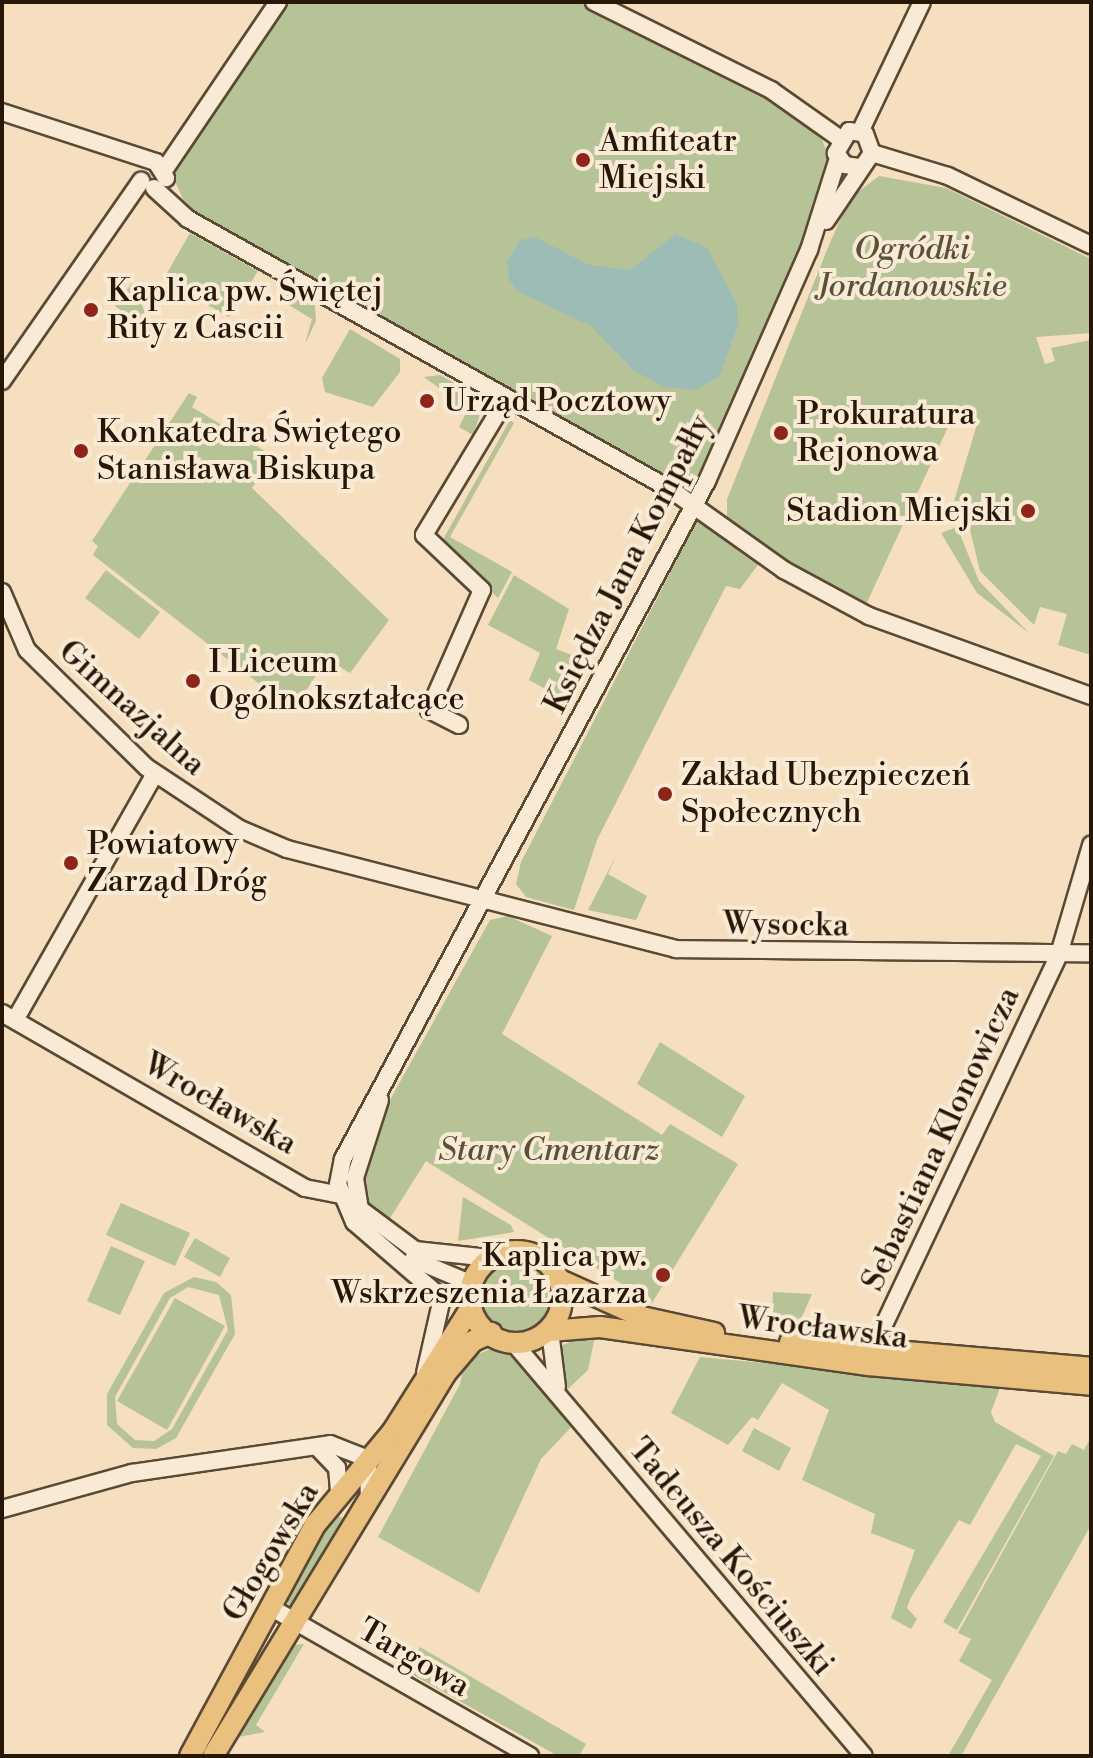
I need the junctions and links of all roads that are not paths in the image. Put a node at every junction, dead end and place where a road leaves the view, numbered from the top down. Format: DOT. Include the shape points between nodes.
graph roads {
  1 [pos="278,2"];
  2 [pos="594,2"];
  3 [pos="922,2"];
  4 [pos="2,112"];
  5 [pos="860,132"];
  6 [pos="839,138"];
  7 [pos="872,153"];
  8 [pos="838,158"];
  9 [pos="860,167"];
  10 [pos="152,176"];
  11 [pos="1091,245"];
  12 [pos="809,250"];
  13 [pos="2,381"];
  14 [pos="506,399"];
  15 [pos="695,506"];
  16 [pos="2,592"];
  17 [pos="1091,696"];
  18 [pos="459,725"];
  19 [pos="155,774"];
  20 [pos="1091,845"];
  21 [pos="487,898"];
  22 [pos="1091,953"];
  23 [pos="1059,954"];
  24 [pos="9,1016"];
  25 [pos="347,1190"];
  26 [pos="396,1252"];
  27 [pos="490,1258"];
  28 [pos="560,1280"];
  29 [pos="470,1283"];
  30 [pos="470,1309"];
  31 [pos="550,1331"];
  32 [pos="491,1333"];
  33 [pos="512,1341"];
  34 [pos="873,1348"];
  35 [pos="1091,1368"];
  36 [pos="425,1373"];
  37 [pos="1091,1385"];
  38 [pos="559,1392"];
  39 [pos="317,1447"];
  40 [pos="368,1459"];
  41 [pos="339,1492"];
  42 [pos="370,1507"];
  43 [pos="2,1509"];
  44 [pos="270,1607"];
  45 [pos="297,1623"];
  46 [pos="190,1756"];
  47 [pos="213,1756"];
  48 [pos="530,1756"];
  49 [pos="864,1756"];
  1 -- 10 [label="street"];
  2 -- 6 [label="street" via="771,90"];
  3 -- 5 [label="street"];
  4 -- 10 [label="street" via="97,143"];
  5 -- 6 [label="street"];
  5 -- 7 [label="street"];
  6 -- 8 [label="street, Księdza Jana Kompałły"];
  7 -- 9 [label="street, Księdza Jana Kompałły"];
  7 -- 11 [label="street" via="948,176"];
  8 -- 9 [label="street"];
  8 -- 12 [label="street, Księdza Jana Kompałły"];
  9 -- 12 [label="street, Księdza Jana Kompałły"];
  10 -- 13 [label="street"];
  10 -- 14 [label="street" via="198,223"];
  12 -- 15 [label="street, Księdza Jana Kompałły"];
  14 -- 15 [label="street"];
  14 -- 18 [label="street" via="424,535 482,590 429,710"];
  15 -- 17 [label="street" via="784,570 869,616"];
  15 -- 21 [label="street, Księdza Jana Kompałły"];
  16 -- 19 [label="street, Gimnazjalna" via="27,650"];
  19 -- 21 [label="street, Gimnazjalna" via="238,828 287,849"];
  19 -- 24 [label="street" via="60,941"];
  20 -- 23 [label="street, Sebastiana Klonowicza"];
  21 -- 23 [label="street, Wysocka" via="692,951"];
  21 -- 25 [label="street, Księdza Jana Kompałły" via="343,1159"];
  22 -- 23 [label="street, Wysocka"];
  23 -- 34 [label="street, Sebastiana Klonowicza"];
  24 -- 25 [label="street, Wrocławska" via="305,1188"];
  25 -- 26 [label="street" via="354,1222"];
  25 -- 27 [label="street" via="366,1216 404,1244"];
  26 -- 29 [label="street"];
  26 -- 36 [label="street" via="442,1298"];
  27 -- 28 [label="main road" via="532,1255"];
  27 -- 29 [label="main road"];
  28 -- 31 [label="main road" via="562,1299"];
  28 -- 34 [label="main road, Wrocławska" via="671,1324 754,1339"];
  29 -- 30 [label="main road"];
  30 -- 32 [label="main road"];
  30 -- 36 [label="main road, Głogowska"];
  31 -- 33 [label="main road"];
  31 -- 37 [label="main road, Wrocławska" via="600,1327 868,1365"];
  31 -- 38 [label="street"];
  32 -- 33 [label="main road"];
  32 -- 42 [label="main road, Głogowska" via="473,1341 445,1374"];
  33 -- 38 [label="street, Tadeusza Kościuszki"];
  34 -- 35 [label="main road, Wrocławska"];
  36 -- 40 [label="main road, Głogowska"];
  38 -- 49 [label="street, Tadeusza Kościuszki"];
  39 -- 40 [label="street" via="347,1445"];
  39 -- 41 [label="street" via="337,1468"];
  39 -- 43 [label="street" via="132,1473"];
  40 -- 41 [label="main road, Głogowska"];
  40 -- 42 [label="street"];
  41 -- 44 [label="main road, Głogowska"];
  42 -- 45 [label="main road, Głogowska"];
  44 -- 45 [label="street, Targowa"];
  44 -- 46 [label="main road, Głogowska"];
  45 -- 47 [label="main road, Głogowska"];
  45 -- 48 [label="street, Targowa"];
}
